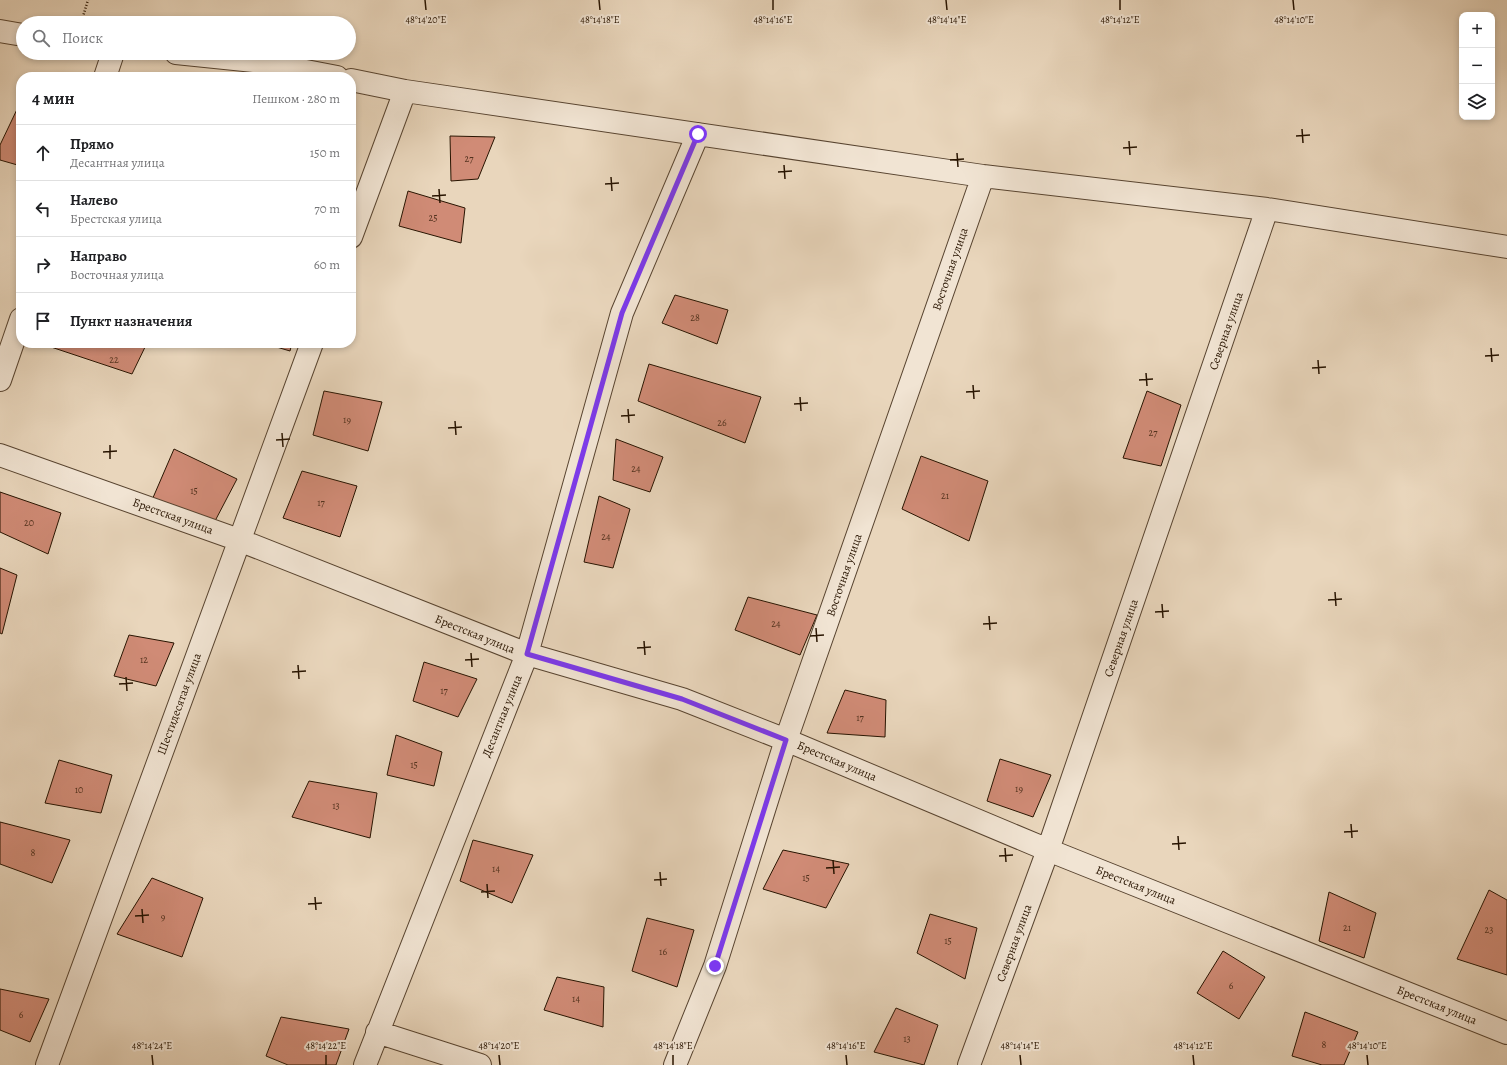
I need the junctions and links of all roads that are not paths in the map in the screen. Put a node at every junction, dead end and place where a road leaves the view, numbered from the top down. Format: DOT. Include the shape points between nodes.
graph roads {
  1 [pos="0,31"];
  2 [pos="16,34"];
  3 [pos="111,60"];
  4 [pos="254,60"];
  5 [pos="107,72"];
  6 [pos="313,72"];
  7 [pos="356,81"];
  8 [pos="405,91"];
  9 [pos="698,134"];
  10 [pos="983,176"];
  11 [pos="1268,209"];
  12 [pos="356,223"];
  13 [pos="1507,247"];
  14 [pos="16,334"];
  15 [pos="310,348"];
  16 [pos="0,380"];
  17 [pos="0,455"];
  18 [pos="239,540"];
  19 [pos="527,654"];
  20 [pos="786,740"];
  21 [pos="1048,850"];
  22 [pos="377,1032"];
  23 [pos="1507,1033"];
  24 [pos="47,1065"];
  25 [pos="365,1065"];
  26 [pos="480,1065"];
  27 [pos="675,1065"];
  28 [pos="969,1065"];
  1 -- 2 [label="street"];
  3 -- 5 [label="street"];
  4 -- 6 [label="street"];
  7 -- 8 [label="street"];
  8 -- 9 [label="street"];
  8 -- 12 [label="street"];
  9 -- 10 [label="street"];
  9 -- 19 [label="street, Десантная улица" via="622,313"];
  10 -- 11 [label="street"];
  10 -- 20 [label="street, Восточная улица"];
  11 -- 13 [label="street"];
  11 -- 21 [label="street, Северная улица"];
  14 -- 16 [label="street"];
  15 -- 18 [label="street, Шестидесятая улица"];
  17 -- 18 [label="street, Брестская улица"];
  18 -- 19 [label="street, Брестская улица"];
  18 -- 24 [label="street, Шестидесятая улица"];
  19 -- 20 [label="street, Брестская улица" via="682,699"];
  19 -- 22 [label="street, Десантная улица"];
  20 -- 21 [label="street, Брестская улица"];
  20 -- 27 [label="street, Восточная улица" via="715,966"];
  21 -- 23 [label="street, Брестская улица"];
  21 -- 28 [label="street, Северная улица"];
  22 -- 25 [label="street, Десантная улица"];
  22 -- 26 [label="street"];
}
